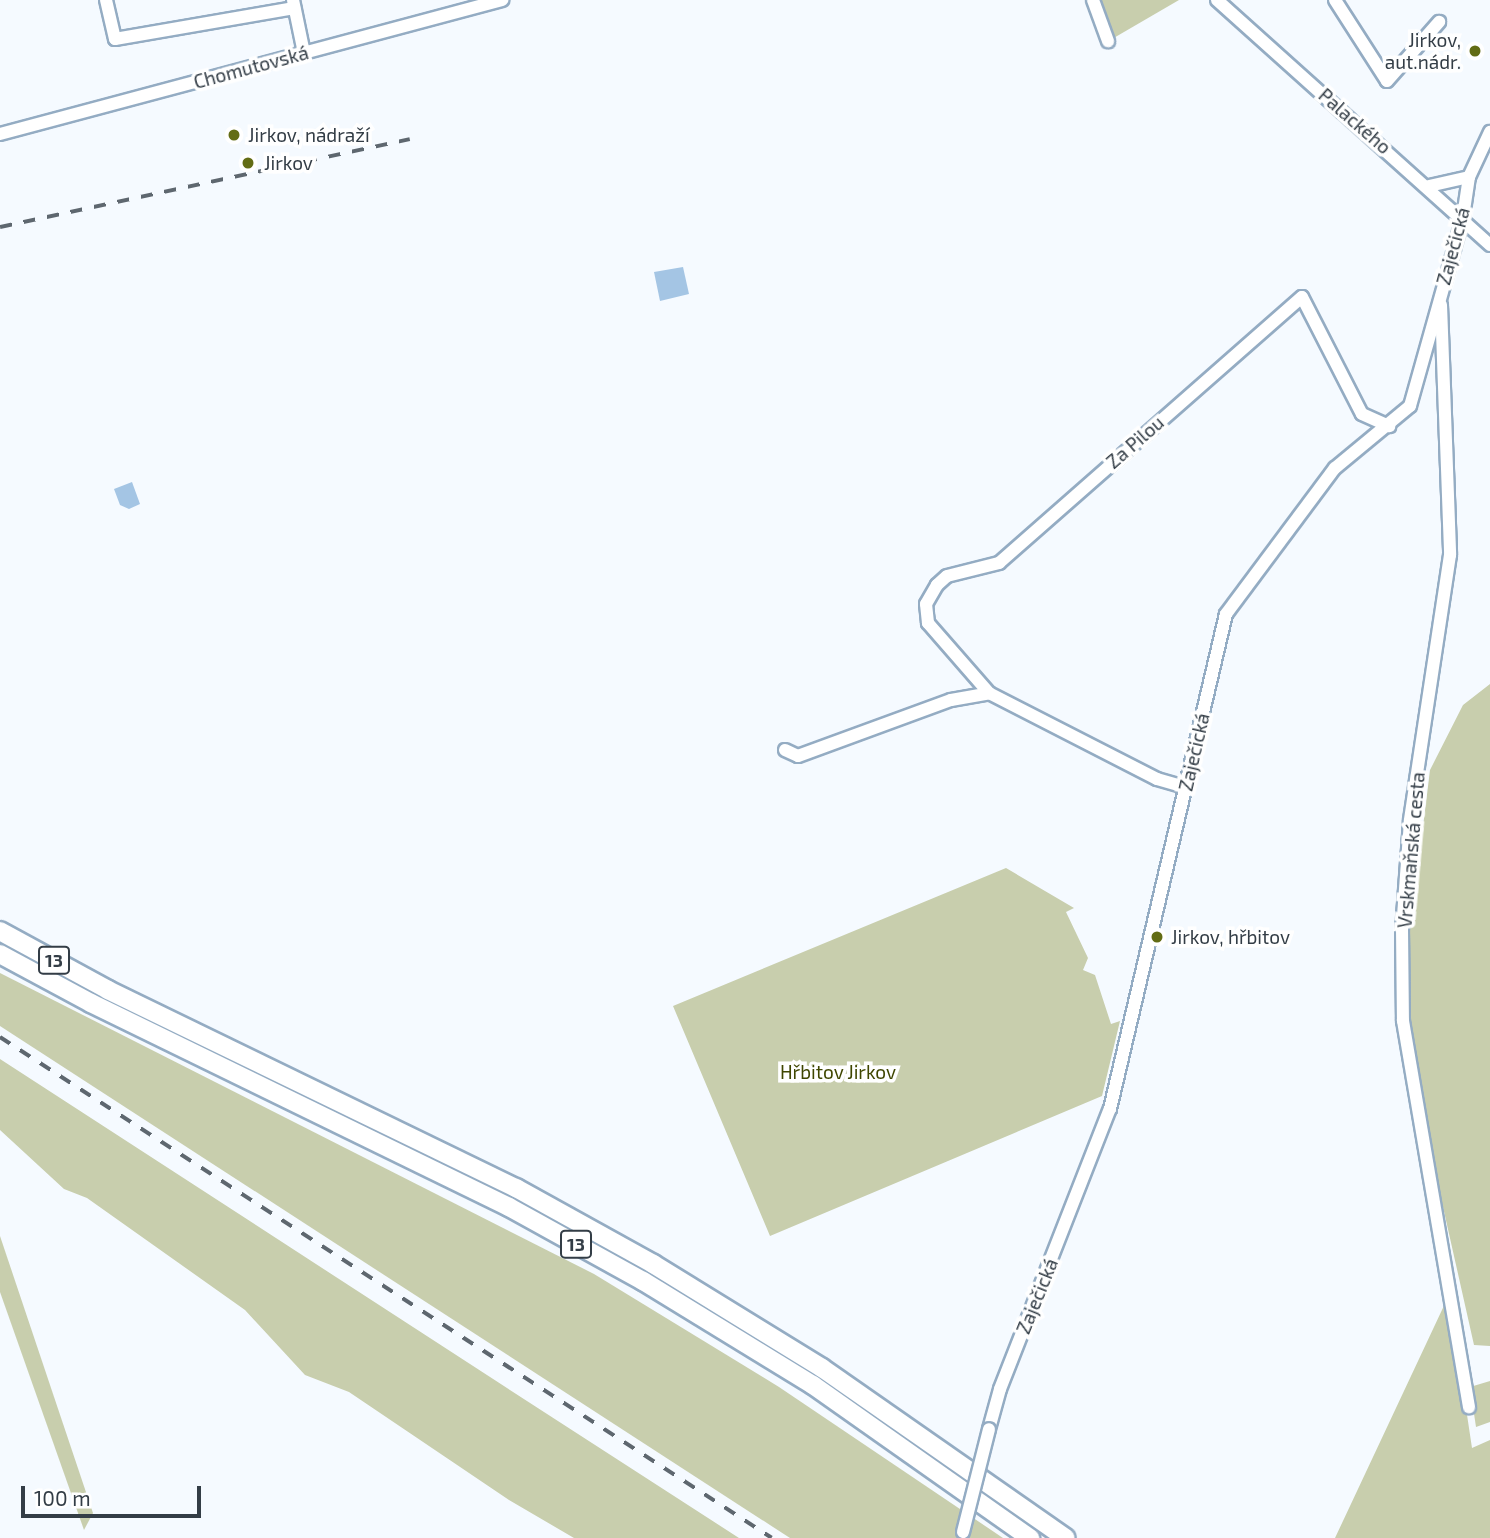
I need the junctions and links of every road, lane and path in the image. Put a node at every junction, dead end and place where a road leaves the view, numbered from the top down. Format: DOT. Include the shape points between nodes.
graph roads {
  1 [pos="106,0"];
  2 [pos="502,0"];
  3 [pos="1093,0"];
  4 [pos="1217,0"];
  5 [pos="1335,0"];
  6 [pos="293,4"];
  7 [pos="1438,22"];
  8 [pos="1108,41"];
  9 [pos="304,53"];
  10 [pos="1490,132"];
  11 [pos="0,134"];
  12 [pos="1469,177"];
  13 [pos="1429,186"];
  14 [pos="1463,218"];
  15 [pos="1490,245"];
  16 [pos="1441,290"];
  17 [pos="1389,426"];
  18 [pos="989,693"];
  19 [pos="785,750"];
  20 [pos="1185,787"];
  21 [pos="0,918"];
  22 [pos="0,931"];
  23 [pos="0,954"];
  24 [pos="108,990"];
  25 [pos="1469,1407"];
  26 [pos="962,1535"];
  27 [pos="1030,1538"];
  28 [pos="1066,1538"];
  1 -- 6 [label="street" via="114,39"];
  2 -- 9 [label="street, Chomutovská"];
  3 -- 8 [label="street"];
  4 -- 13 [label="street, Palackého"];
  5 -- 7 [label="street" via="1387,81"];
  6 -- 9 [label="street"];
  9 -- 11 [label="street, Chomutovská"];
  10 -- 12 [label="street, Zaječická"];
  12 -- 13 [label="street"];
  12 -- 14 [label="street, Zaječická"];
  13 -- 14 [label="street, Palackého"];
  14 -- 15 [label="street, Palackého"];
  14 -- 16 [label="street, Zaječická"];
  16 -- 17 [label="street, Zaječická" via="1419,385 1410,406"];
  16 -- 25 [label="street, Vrskmaňská cesta" via="1450,555 1409,821 1402,929 1403,1021"];
  17 -- 18 [label="street, Za Pilou" via="1362,414 1302,297 999,563 947,576 936,585 926,604 928,623"];
  17 -- 20 [label="street, Zaječická" via="1335,468 1226,614"];
  18 -- 19 [label="street" via="951,700 798,756"];
  18 -- 20 [label="street" via="1157,779"];
  20 -- 26 [label="street, Zaječická, bridge" via="1110,1109 1000,1389"];
  21 -- 24 [label="highway"];
  22 -- 24 [label="highway, 13"];
  23 -- 27 [label="highway, 13" via="509,1207 643,1281 813,1385"];
  24 -- 28 [label="highway, 13" via="390,1124 653,1264 822,1368"];
}
